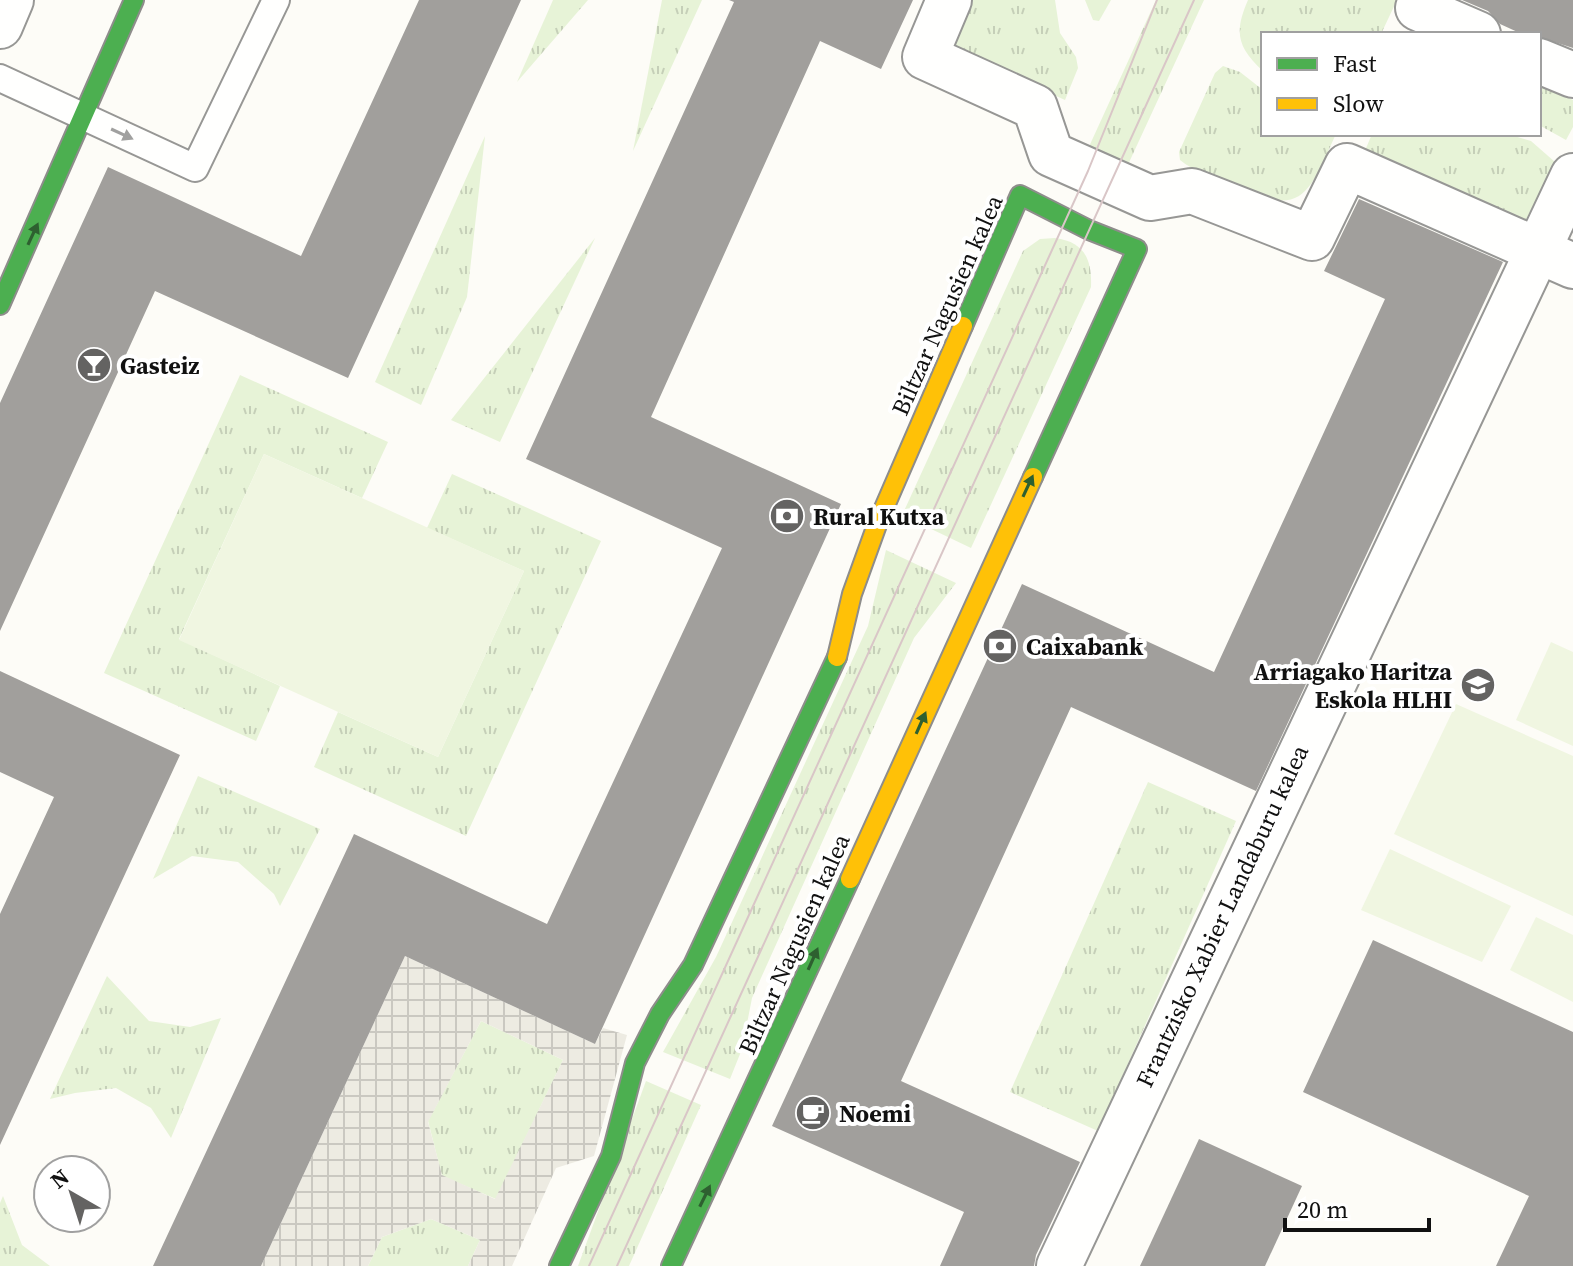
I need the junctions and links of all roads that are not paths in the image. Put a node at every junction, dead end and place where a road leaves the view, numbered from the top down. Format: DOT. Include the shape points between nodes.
graph roads {
  1 [pos="11,0"];
  2 [pos="134,0"];
  3 [pos="276,0"];
  4 [pos="949,0"];
  5 [pos="1422,0"];
  6 [pos="0,26"];
  7 [pos="1473,32"];
  8 [pos="1541,62"];
  9 [pos="1573,75"];
  10 [pos="0,78"];
  11 [pos="82,116"];
  12 [pos="1573,176"];
  13 [pos="1555,257"];
  14 [pos="0,305"];
  15 [pos="559,1266"];
  16 [pos="671,1266"];
  17 [pos="1059,1266"];
  1 -- 6 [label="street"];
  2 -- 11 [label="street"];
  11 -- 3 [label="lane, one-way" via="195,168"];
  4 -- 13 [label="street" via="925,57 1035,107 1051,154 1150,198 1192,191 1312,238 1347,166"];
  5 -- 7 [label="street" via="1418,8"];
  8 -- 9 [label="street"];
  10 -- 11 [label="lane"];
  14 -- 11 [label="street, one-way"];
  12 -- 13 [label="street, Frantzisko Xabier Landaburu kalea"];
  13 -- 17 [label="street, Frantzisko Xabier Landaburu kalea"];
  16 -- 15 [label="street, Biltzar Nagusien kalea, one-way" via="1137,249 1020,195 878,522 852,594 838,655 693,965 635,1063 611,1156"];
}
